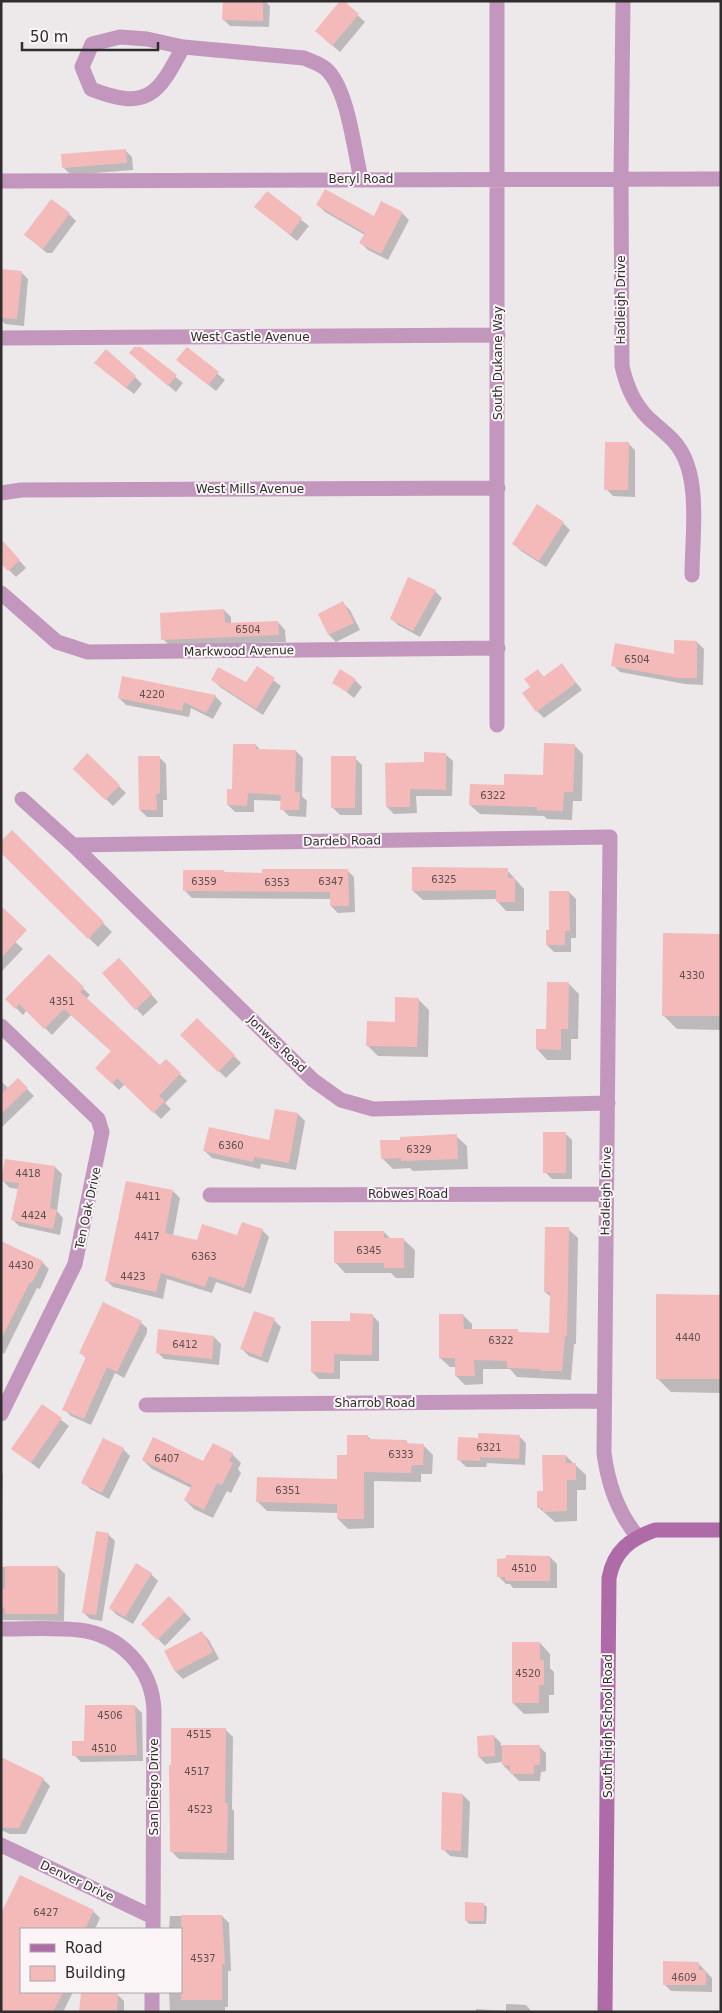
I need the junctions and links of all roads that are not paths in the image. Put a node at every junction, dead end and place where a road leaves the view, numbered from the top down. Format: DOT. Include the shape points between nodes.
graph roads {
  1 [pos="497,1"];
  2 [pos="624,1"];
  3 [pos="183,47"];
  4 [pos="498,178"];
  5 [pos="361,179"];
  6 [pos="621,179"];
  7 [pos="721,179"];
  8 [pos="1,181"];
  9 [pos="498,336"];
  10 [pos="1,338"];
  11 [pos="498,488"];
  12 [pos="1,493"];
  13 [pos="692,575"];
  14 [pos="1,593"];
  15 [pos="498,648"];
  16 [pos="497,725"];
  17 [pos="22,799"];
  18 [pos="610,837"];
  19 [pos="73,844"];
  20 [pos="1,1026"];
  21 [pos="608,1103"];
  22 [pos="606,1194"];
  23 [pos="210,1195"];
  24 [pos="604,1401"];
  25 [pos="146,1404"];
  26 [pos="1,1414"];
  27 [pos="721,1530"];
  28 [pos="638,1537"];
  29 [pos="1,1629"];
  30 [pos="1,1845"];
  31 [pos="153,1923"];
  32 [pos="152,1993"];
  33 [pos="152,2012"];
  34 [pos="605,2012"];
  1 -- 4 [label="street, South Dukane Way"];
  2 -- 6 [label="street, Hadleigh Drive"];
  3 -- 3 [label="street" via="120,37 92,44 82,67 91,89 111,97 135,99 152,94 166,80"];
  3 -- 5 [label="street" via="304,58 327,69 340,90"];
  4 -- 5 [label="street, Beryl Road"];
  4 -- 6 [label="street, Beryl Road"];
  4 -- 9 [label="street, South Dukane Way"];
  5 -- 8 [label="street, Beryl Road"];
  6 -- 7 [label="street, Beryl Road"];
  6 -- 13 [label="street, Hadleigh Drive" via="622,366 628,388 639,408 678,446 689,467 693,490"];
  9 -- 10 [label="street, West Castle Avenue"];
  9 -- 11 [label="street, South Dukane Way"];
  11 -- 12 [label="street, West Mills Avenue" via="21,490"];
  11 -- 15 [label="street, South Dukane Way"];
  14 -- 15 [label="street, Markwood Avenue" via="57,642 88,652"];
  15 -- 16 [label="street, South Dukane Way"];
  17 -- 19 [label="street, Jonwes Road"];
  18 -- 19 [label="street, Dardeb Road"];
  18 -- 21 [label="street, Hadleigh Drive"];
  19 -- 21 [label="street, Jonwes Road" via="306,1073 340,1100 372,1109"];
  20 -- 26 [label="street, Ten Oak Drive" via="98,1120 102,1132 75,1264"];
  21 -- 22 [label="street, Hadleigh Drive"];
  22 -- 23 [label="street, Robwes Road"];
  22 -- 24 [label="street, Hadleigh Drive"];
  24 -- 25 [label="street, Sharrob Road"];
  24 -- 28 [label="street, Hadleigh Drive" via="604,1453 608,1478 621,1513"];
  27 -- 28 [label="street, South High School Road" via="655,1530"];
  28 -- 34 [label="street, South High School Road" via="627,1543 617,1555 609,1578"];
  29 -- 31 [label="street, San Diego Drive" via="79,1630 110,1639 128,1651 146,1675 154,1704"];
  30 -- 31 [label="street, Denver Drive"];
  32 -- 33 [label="street"];
}
